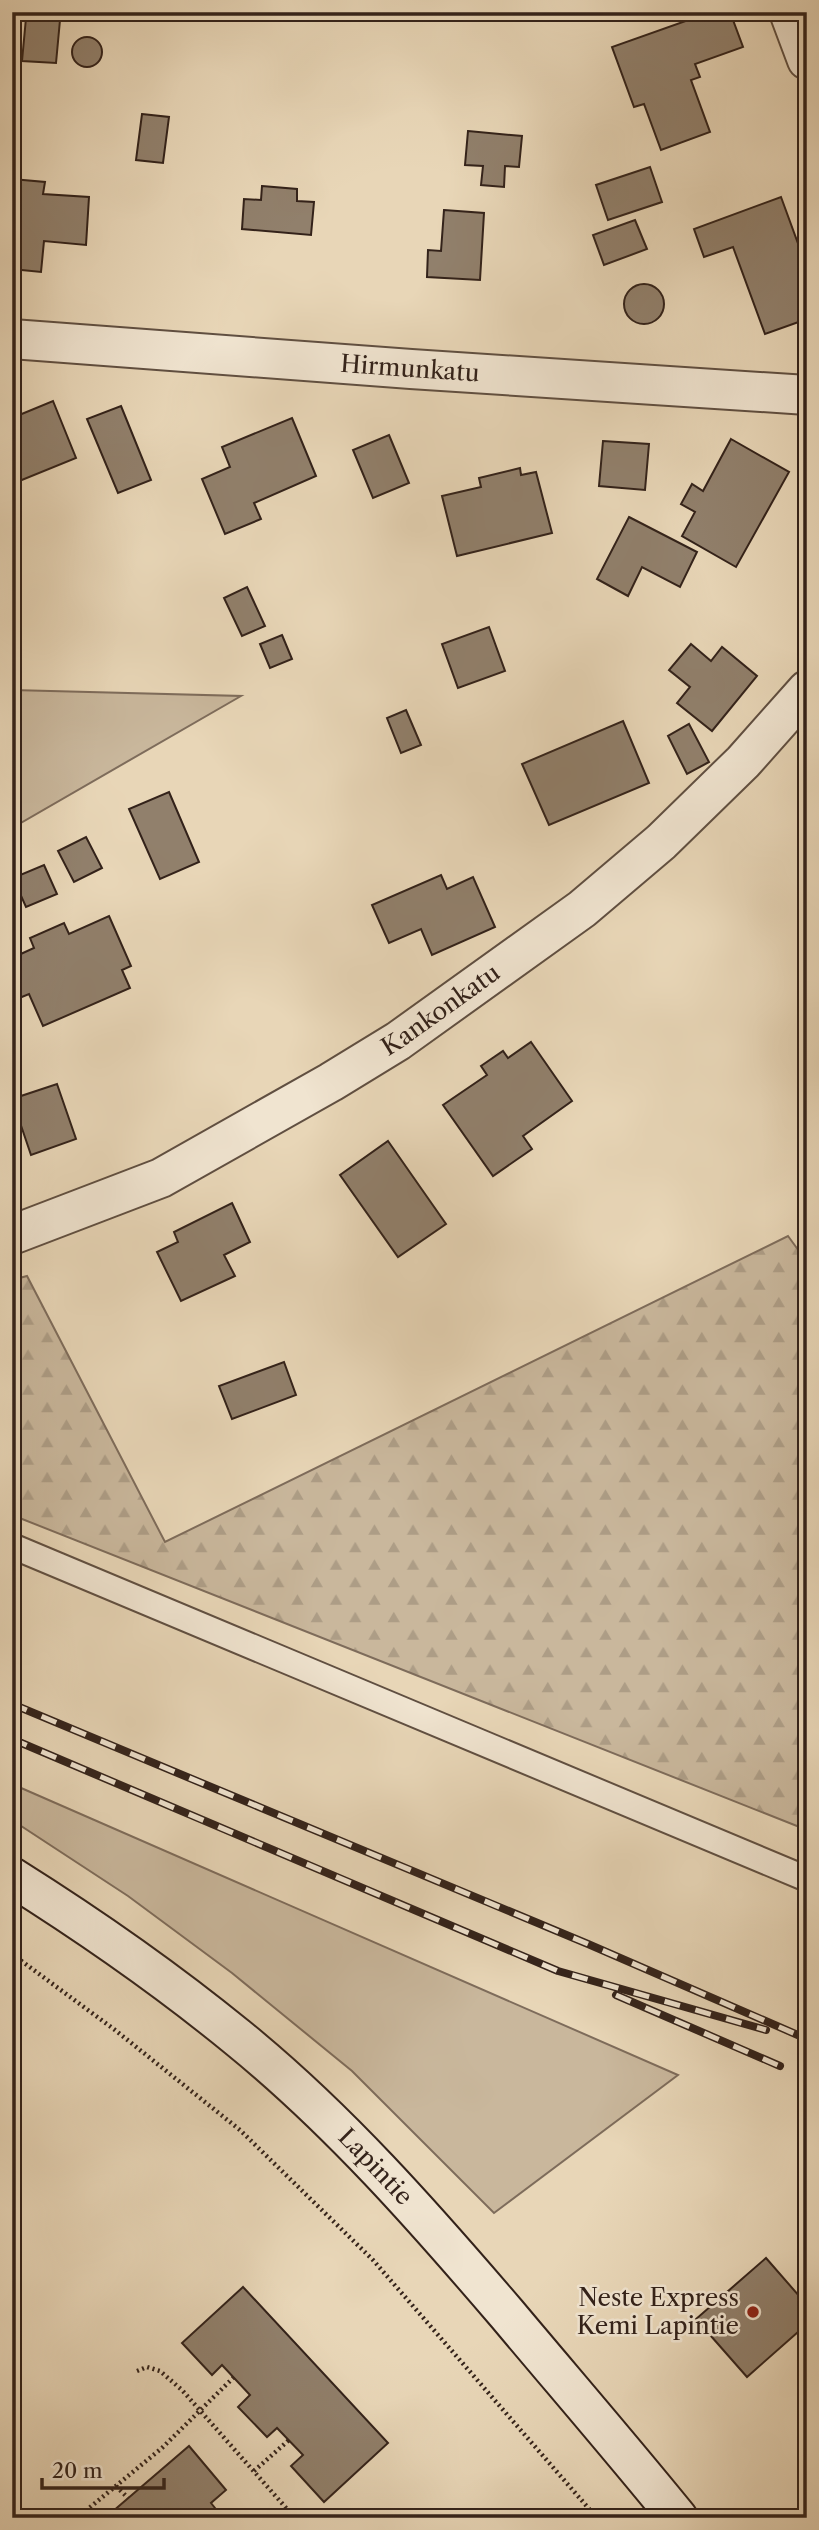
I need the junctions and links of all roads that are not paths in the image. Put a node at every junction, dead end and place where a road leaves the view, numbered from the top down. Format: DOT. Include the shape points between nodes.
graph roads {
  1 [pos="789,12"];
  2 [pos="807,60"];
  3 [pos="12,339"];
  4 [pos="807,395"];
  5 [pos="807,690"];
  6 [pos="12,1235"];
  7 [pos="12,1546"];
  8 [pos="12,1877"];
  9 [pos="807,1880"];
  10 [pos="678,2518"];
  1 -- 2 [label="street"];
  3 -- 4 [label="street, Hirmunkatu"];
  5 -- 6 [label="street, Kankonkatu" via="743,762 661,842 582,909 398,1041 161,1178"];
  7 -- 9 [label="lane"];
  8 -- 10 [label="street, Lapintie" via="172,1986 239,2038 316,2109 452,2250"];
}
